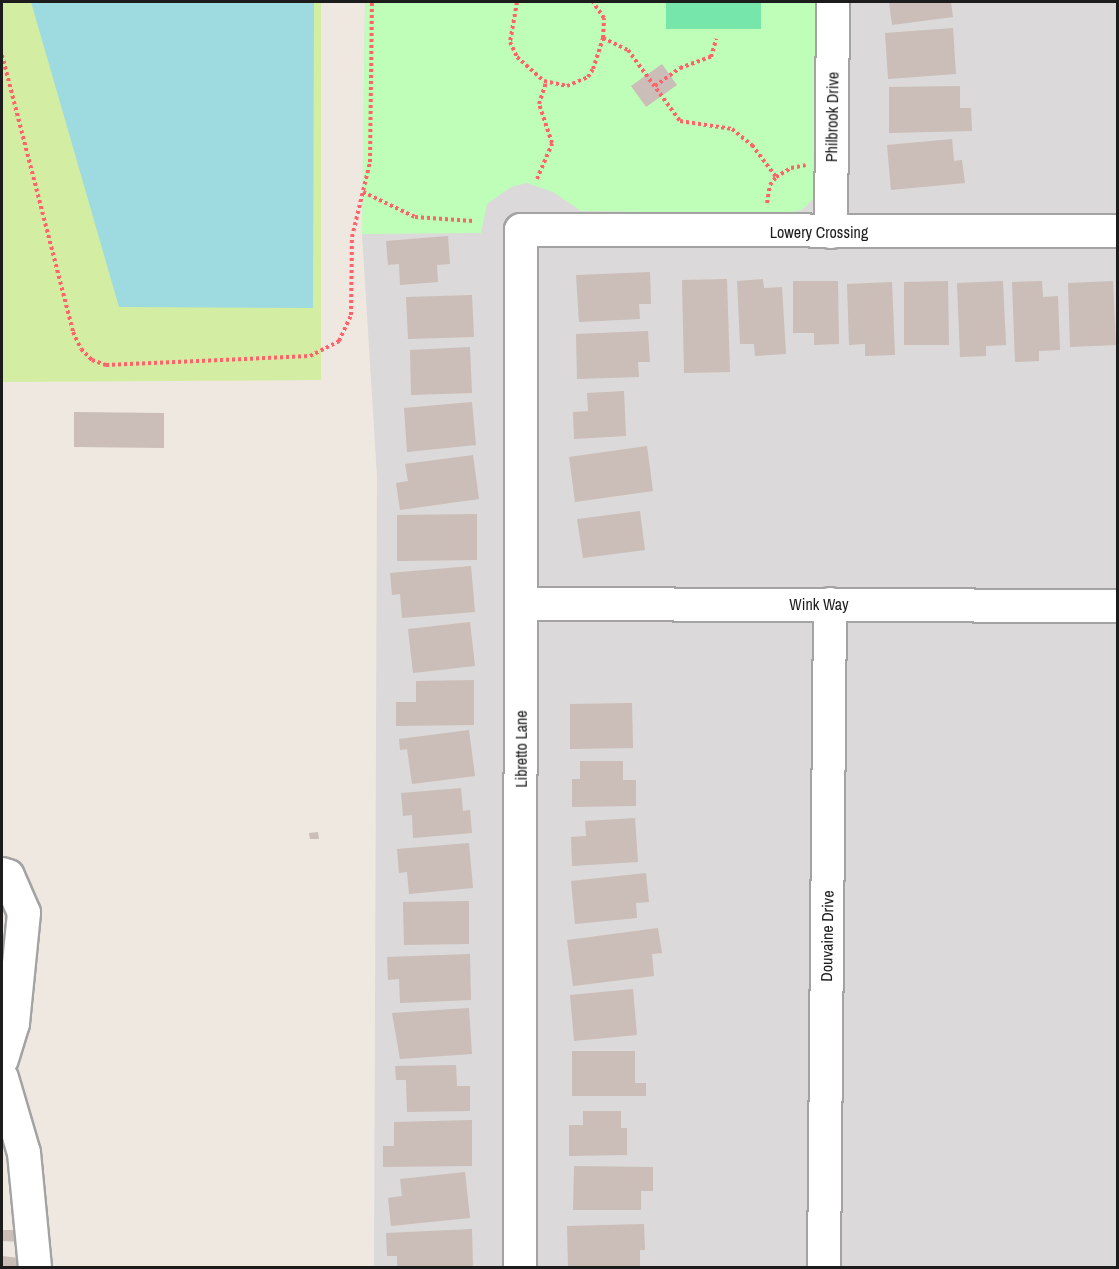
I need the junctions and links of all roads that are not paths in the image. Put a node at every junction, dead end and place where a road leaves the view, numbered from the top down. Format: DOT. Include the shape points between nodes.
graph roads {
  1 [pos="833,2"];
  2 [pos="521,230"];
  3 [pos="1118,231"];
  4 [pos="831,232"];
  5 [pos="521,604"];
  6 [pos="830,604"];
  7 [pos="1118,606"];
  8 [pos="2,874"];
  9 [pos="2,1059"];
  10 [pos="2,1078"];
  11 [pos="34,1268"];
  12 [pos="520,1268"];
  13 [pos="824,1268"];
  1 -- 4 [label="street, Philbrook Drive"];
  2 -- 4 [label="street, Lowery Crossing"];
  2 -- 5 [label="street, Libretto Lane"];
  3 -- 4 [label="street, Lowery Crossing"];
  5 -- 6 [label="street, Wink Way"];
  5 -- 12 [label="street, Libretto Lane"];
  6 -- 7 [label="street, Wink Way"];
  6 -- 13 [label="street, Douvaine Drive"];
  8 -- 9 [label="street" via="8,876 24,913 13,1023"];
  10 -- 11 [label="street" via="24,1153"];
}
